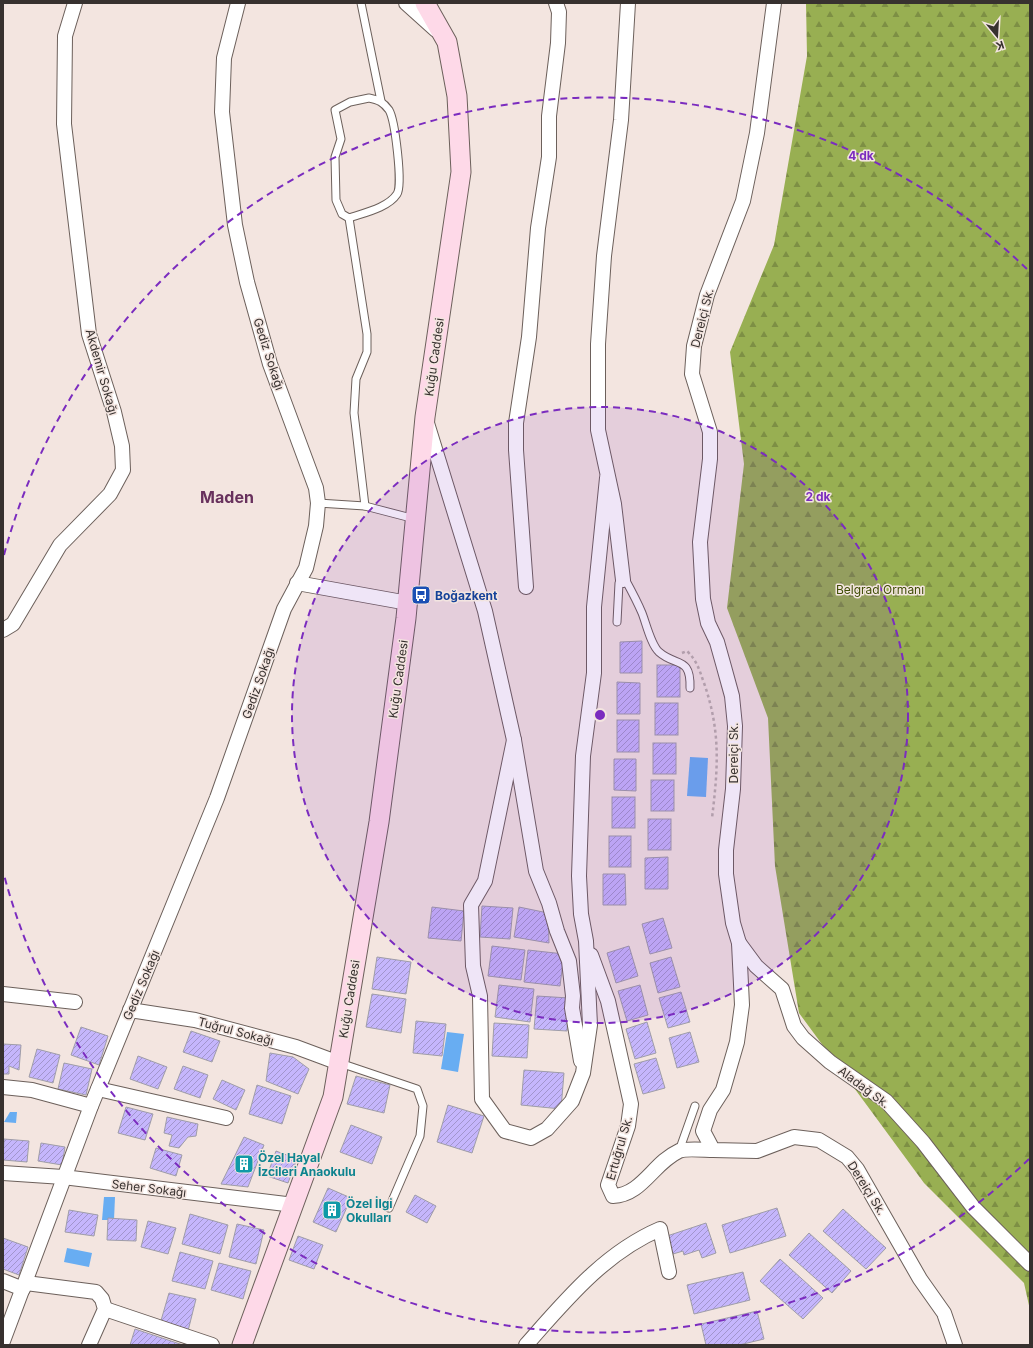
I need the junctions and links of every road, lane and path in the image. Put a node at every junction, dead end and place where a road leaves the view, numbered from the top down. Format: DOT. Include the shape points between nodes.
graph roads {
  1 [pos="75,3"];
  2 [pos="238,3"];
  3 [pos="248,3"];
  4 [pos="362,3"];
  5 [pos="406,3"];
  6 [pos="425,3"];
  7 [pos="556,3"];
  8 [pos="628,3"];
  9 [pos="774,3"];
  10 [pos="231,30"];
  11 [pos="448,42"];
  12 [pos="381,101"];
  13 [pos="348,218"];
  14 [pos="425,417"];
  15 [pos="607,478"];
  16 [pos="318,504"];
  17 [pos="365,506"];
  18 [pos="416,519"];
  19 [pos="623,580"];
  20 [pos="297,583"];
  21 [pos="526,587"];
  22 [pos="408,602"];
  23 [pos="617,622"];
  24 [pos="3,630"];
  25 [pos="696,660"];
  26 [pos="690,688"];
  27 [pos="514,740"];
  28 [pos="712,818"];
  29 [pos="586,941"];
  30 [pos="739,943"];
  31 [pos="3,994"];
  32 [pos="75,1002"];
  33 [pos="130,1010"];
  34 [pos="339,1063"];
  35 [pos="583,1073"];
  36 [pos="3,1086"];
  37 [pos="98,1089"];
  38 [pos="91,1106"];
  39 [pos="695,1106"];
  40 [pos="226,1118"];
  41 [pos="713,1150"];
  42 [pos="679,1151"];
  43 [pos="3,1173"];
  44 [pos="63,1177"];
  45 [pos="294,1205"];
  46 [pos="389,1208"];
  47 [pos="1030,1264"];
  48 [pos="669,1272"];
  49 [pos="3,1281"];
  50 [pos="25,1286"];
  51 [pos="105,1309"];
  52 [pos="3,1341"];
  53 [pos="89,1345"];
  54 [pos="212,1345"];
  55 [pos="242,1345"];
  56 [pos="526,1345"];
  57 [pos="955,1345"];
  1 -- 24 [label="street, Akdemir Sokağı" via="65,36 65,132 89,334 114,412 122,446 123,470 110,494 60,545 13,624"];
  2 -- 10 [label="street, Gediz Sokağı"];
  3 -- 10 [label="street"];
  4 -- 12 [label="lane"];
  5 -- 11 [label="street"];
  6 -- 11 [label="street, Kuğu Caddesi"];
  7 -- 21 [label="street" via="559,12 558,43 549,116 549,157 538,228 530,337 516,423"];
  8 -- 15 [label="street" via="621,120 604,256 598,344 598,430"];
  9 -- 30 [label="street, Dereiçi Sk." via="757,133 743,201 707,294 694,346 692,374 710,432 710,459 700,542 703,600 732,696 735,726 726,874 733,923"];
  10 -- 16 [label="street, Gediz Sokağı" via="224,58 222,112 234,226 270,364 316,488"];
  11 -- 14 [label="street, Kuğu Caddesi" via="457,96 461,172"];
  12 -- 13 [label="lane" via="390,112 397,148 400,184 398,194 390,202"];
  12 -- 13 [label="lane" via="369,98 350,102 335,110 341,139 335,157 336,200 342,214"];
  13 -- 17 [label="lane" via="367,334 367,352 356,379 354,413"];
  14 -- 18 [label="street, Kuğu Caddesi"];
  14 -- 27 [label="street" via="485,611"];
  15 -- 19 [label="street" via="614,504"];
  15 -- 29 [label="street" via="594,607 594,673 583,756 579,876 581,914"];
  16 -- 17 [label="lane"];
  16 -- 20 [label="street, Gediz Sokağı" via="316,526 306,568"];
  17 -- 18 [label="lane"];
  18 -- 22 [label="street, Kuğu Caddesi"];
  19 -- 23 [label="lane" via="619,583"];
  19 -- 26 [label="lane" via="625,579 634,596 659,652 684,665 690,676"];
  20 -- 22 [label="street"];
  20 -- 33 [label="street, Gediz Sokağı" via="284,609 217,798"];
  22 -- 34 [label="street, Kuğu Caddesi" via="379,822"];
  25 -- 28 [label="path" via="716,727 717,758"];
  27 -- 35 [label="street" via="536,871 569,961 572,1008"];
  27 -- 35 [label="street" via="485,881 471,905 473,966 480,996 482,1099 505,1131 531,1138 547,1129 572,1101"];
  29 -- 35 [label="street" via="590,1025"];
  29 -- 42 [label="street, Ertuğrul Sk." via="608,1001 631,1104 628,1126 608,1185 613,1196 622,1196 634,1190"];
  30 -- 41 [label="street, Dereiçi Sk." via="742,1005 737,1042 723,1090 710,1110 703,1131"];
  30 -- 47 [label="street, Aladağ Sk." via="756,966 782,989 794,1026 803,1038 830,1062 886,1100 923,1142 973,1207"];
  31 -- 32 [label="street"];
  33 -- 34 [label="street, Tuğrul Sokağı" via="195,1020 296,1047"];
  33 -- 37 [label="street, Gediz Sokağı"];
  34 -- 45 [label="street, Kuğu Caddesi" via="333,1097"];
  34 -- 46 [label="lane" via="417,1089 423,1106 420,1136"];
  36 -- 38 [label="street" via="32,1090"];
  37 -- 38 [label="street, Gediz Sokağı"];
  37 -- 40 [label="street"];
  38 -- 44 [label="street, Gediz Sokağı"];
  39 -- 42 [label="lane"];
  41 -- 42 [label="street"];
  41 -- 57 [label="street, Dereiçi Sk." via="757,1151 794,1137 819,1140 847,1157 857,1169 920,1279 944,1313"];
  43 -- 44 [label="street, Seher Sokağı"];
  44 -- 45 [label="street, Seher Sokağı"];
  44 -- 50 [label="street, Gediz Sokağı"];
  45 -- 55 [label="street, Kuğu Caddesi"];
  48 -- 56 [label="street" via="660,1229 631,1245 595,1271"];
  49 -- 50 [label="street"];
  50 -- 51 [label="street" via="96,1292 102,1299"];
  50 -- 52 [label="street, Gediz Sokağı"];
  51 -- 53 [label="street"];
  51 -- 54 [label="street"];
}
